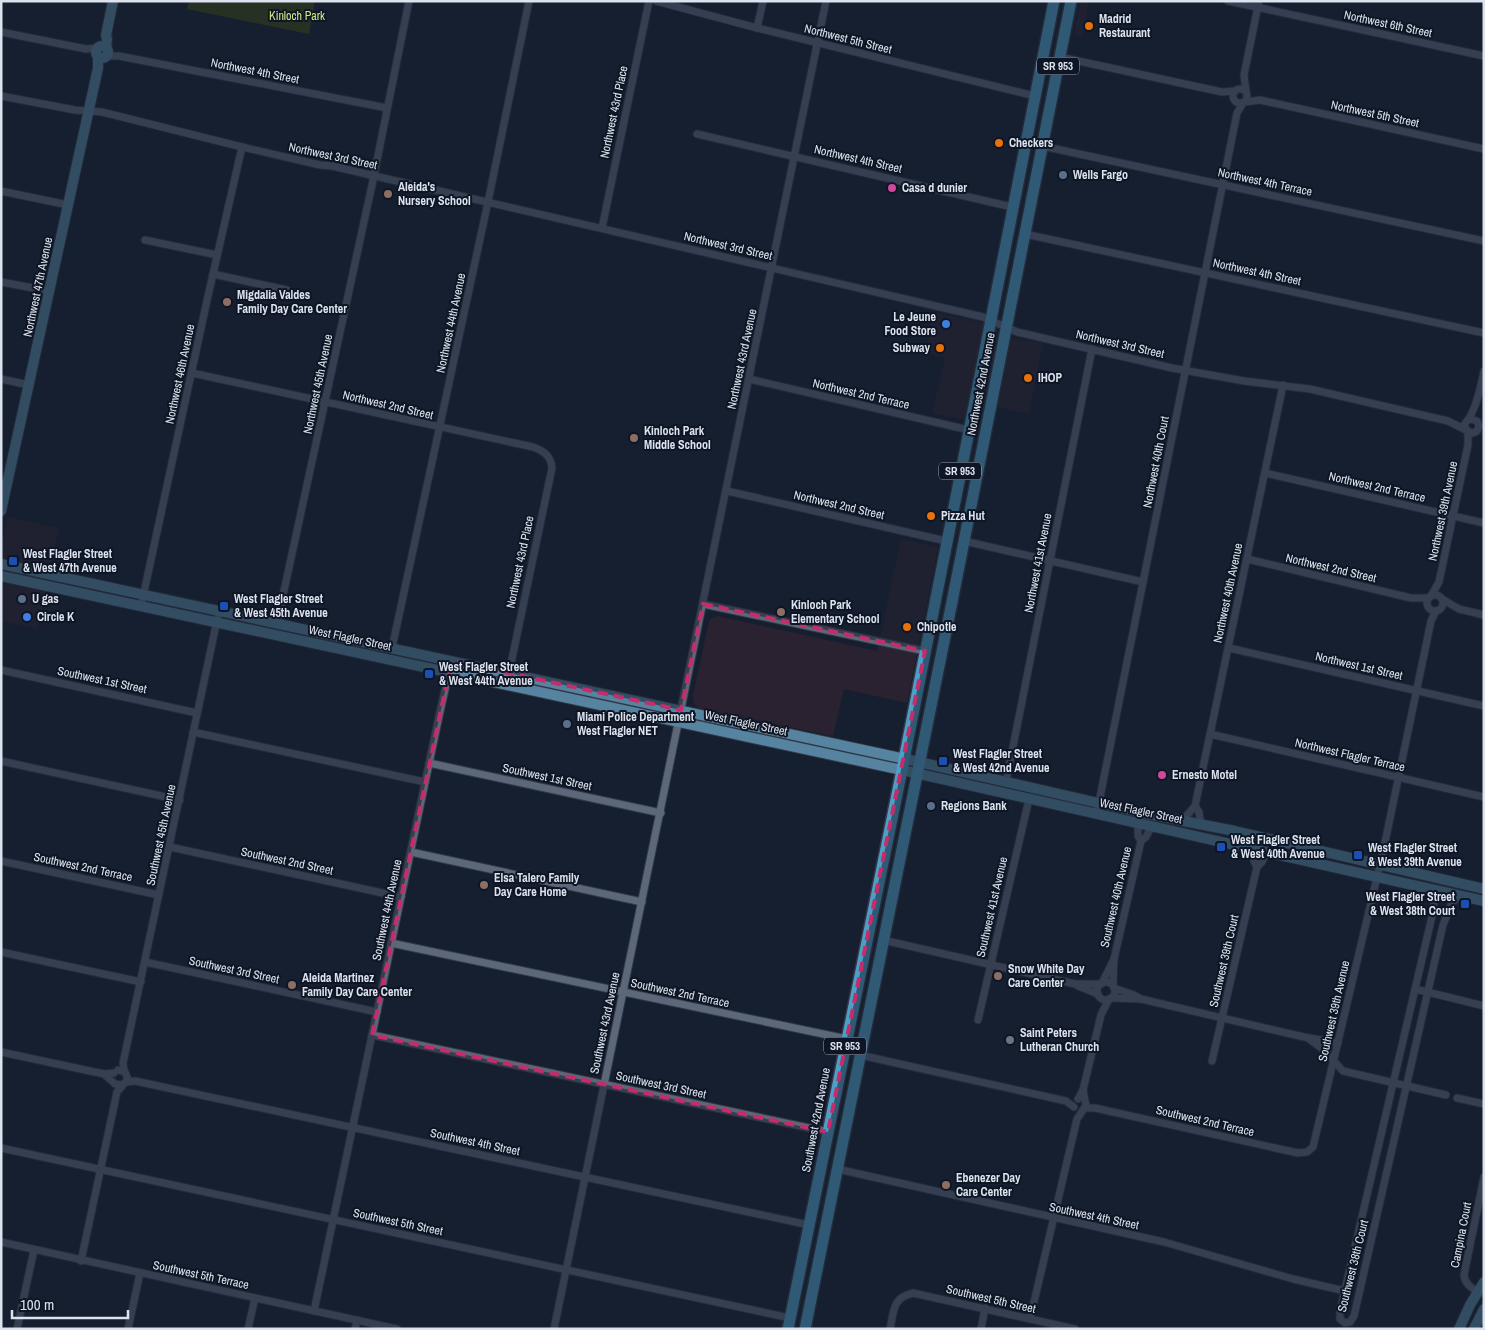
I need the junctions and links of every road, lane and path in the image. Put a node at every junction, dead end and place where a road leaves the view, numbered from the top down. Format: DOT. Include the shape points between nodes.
graph roads {
  1 [pos="113,1"];
  2 [pos="409,1"];
  3 [pos="529,1"];
  4 [pos="649,1"];
  5 [pos="656,1"];
  6 [pos="763,1"];
  7 [pos="826,1"];
  8 [pos="1054,1"];
  9 [pos="1071,1"];
  10 [pos="1228,1"];
  11 [pos="1258,4"];
  12 [pos="1049,24"];
  13 [pos="757,28"];
  14 [pos="1,32"];
  15 [pos="818,43"];
  16 [pos="101,52"];
  17 [pos="1484,56"];
  18 [pos="1060,57"];
  19 [pos="1244,75"];
  20 [pos="1236,90"];
  21 [pos="1222,92"];
  22 [pos="1246,92"];
  23 [pos="1,96"];
  24 [pos="1035,96"];
  25 [pos="1260,100"];
  26 [pos="1239,101"];
  27 [pos="387,108"];
  28 [pos="89,111"];
  29 [pos="1045,131"];
  30 [pos="698,134"];
  31 [pos="1042,146"];
  32 [pos="242,147"];
  33 [pos="1484,149"];
  34 [pos="795,156"];
  35 [pos="374,176"];
  36 [pos="1223,185"];
  37 [pos="1,191"];
  38 [pos="488,202"];
  39 [pos="68,205"];
  40 [pos="1012,207"];
  41 [pos="602,228"];
  42 [pos="1025,234"];
  43 [pos="145,240"];
  44 [pos="1484,241"];
  45 [pos="217,255"];
  46 [pos="772,268"];
  47 [pos="1205,273"];
  48 [pos="213,274"];
  49 [pos="1,282"];
  50 [pos="286,290"];
  51 [pos="49,291"];
  52 [pos="991,320"];
  53 [pos="1006,328"];
  54 [pos="1484,333"];
  55 [pos="1092,349"];
  56 [pos="1185,370"];
  57 [pos="1484,371"];
  58 [pos="192,373"];
  59 [pos="1,379"];
  60 [pos="749,380"];
  61 [pos="29,385"];
  62 [pos="1284,385"];
  63 [pos="326,402"];
  64 [pos="1448,420"];
  65 [pos="1475,422"];
  66 [pos="440,428"];
  67 [pos="969,430"];
  68 [pos="1474,431"];
  69 [pos="549,456"];
  70 [pos="6,471"];
  71 [pos="1264,473"];
  72 [pos="726,491"];
  73 [pos="1,511"];
  74 [pos="1453,516"];
  75 [pos="1484,523"];
  76 [pos="946,541"];
  77 [pos="964,541"];
  78 [pos="1247,559"];
  79 [pos="1050,561"];
  80 [pos="1,564"];
  81 [pos="958,568"];
  82 [pos="1,576"];
  83 [pos="1143,582"];
  84 [pos="1439,582"];
  85 [pos="144,595"];
  86 [pos="1442,599"];
  87 [pos="1429,602"];
  88 [pos="703,604"];
  89 [pos="141,606"];
  90 [pos="1459,609"];
  91 [pos="219,611"];
  92 [pos="1438,611"];
  93 [pos="1484,615"];
  94 [pos="1431,621"];
  95 [pos="216,622"];
  96 [pos="278,624"];
  97 [pos="392,648"];
  98 [pos="1229,648"];
  99 [pos="925,651"];
  100 [pos="372,656"];
  101 [pos="457,662"];
  102 [pos="1,670"];
  103 [pos="449,672"];
  104 [pos="509,673"];
  105 [pos="1416,691"];
  106 [pos="1484,706"];
  107 [pos="681,710"];
  108 [pos="197,713"];
  109 [pos="679,721"];
  110 [pos="193,732"];
  111 [pos="1210,734"];
  112 [pos="1,761"];
  113 [pos="429,763"];
  114 [pos="903,764"];
  115 [pos="918,767"];
  116 [pos="1398,777"];
  117 [pos="425,782"];
  118 [pos="1006,782"];
  119 [pos="1484,797"];
  120 [pos="1029,799"];
  121 [pos="180,800"];
  122 [pos="1099,803"];
  123 [pos="1195,806"];
  124 [pos="661,813"];
  125 [pos="1097,814"];
  126 [pos="1182,821"];
  127 [pos="1138,824"];
  128 [pos="1200,824"];
  129 [pos="1151,827"];
  130 [pos="1141,841"];
  131 [pos="170,847"];
  132 [pos="1254,848"];
  133 [pos="1266,851"];
  134 [pos="410,852"];
  135 [pos="1,861"];
  136 [pos="1380,865"];
  137 [pos="1257,866"];
  138 [pos="1377,876"];
  139 [pos="1431,889"];
  140 [pos="1484,889"];
  141 [pos="159,895"];
  142 [pos="1459,895"];
  143 [pos="401,897"];
  144 [pos="1484,901"];
  145 [pos="642,902"];
  146 [pos="873,909"];
  147 [pos="868,936"];
  148 [pos="883,940"];
  149 [pos="391,943"];
  150 [pos="1,952"];
  151 [pos="1114,959"];
  152 [pos="145,962"];
  153 [pos="991,965"];
  154 [pos="877,971"];
  155 [pos="141,982"];
  156 [pos="1075,984"];
  157 [pos="1102,984"];
  158 [pos="1114,987"];
  159 [pos="1415,990"];
  160 [pos="623,992"];
  161 [pos="1428,993"];
  162 [pos="1099,995"];
  163 [pos="1110,999"];
  164 [pos="1141,999"];
  165 [pos="1484,1006"];
  166 [pos="377,1012"];
  167 [pos="1102,1015"];
  168 [pos="1222,1018"];
  169 [pos="978,1020"];
  170 [pos="372,1035"];
  171 [pos="1304,1037"];
  172 [pos="847,1040"];
  173 [pos="1338,1043"];
  174 [pos="1,1052"];
  175 [pos="860,1058"];
  176 [pos="1212,1061"];
  177 [pos="1334,1062"];
  178 [pos="120,1078"];
  179 [pos="1393,1083"];
  180 [pos="604,1085"];
  181 [pos="1407,1086"];
  182 [pos="1446,1095"];
  183 [pos="1457,1098"];
  184 [pos="1080,1104"];
  185 [pos="1484,1104"];
  186 [pos="352,1127"];
  187 [pos="828,1132"];
  188 [pos="1,1148"];
  189 [pos="1311,1150"];
  190 [pos="101,1169"];
  191 [pos="837,1170"];
  192 [pos="585,1176"];
  193 [pos="1484,1177"];
  194 [pos="1481,1206"];
  195 [pos="1054,1218"];
  196 [pos="333,1219"];
  197 [pos="809,1225"];
  198 [pos="806,1240"];
  199 [pos="1,1242"];
  200 [pos="34,1250"];
  201 [pos="81,1260"];
  202 [pos="818,1262"];
  203 [pos="566,1269"];
  204 [pos="140,1273"];
  205 [pos="1484,1282"];
  206 [pos="1345,1291"];
  207 [pos="1481,1293"];
  208 [pos="255,1298"];
  209 [pos="985,1308"];
  210 [pos="1484,1309"];
  211 [pos="314,1311"];
  212 [pos="1030,1319"];
  213 [pos="357,1320"];
  214 [pos="789,1323"];
  215 [pos="17,1329"];
  216 [pos="128,1329"];
  217 [pos="248,1329"];
  218 [pos="355,1329"];
  219 [pos="397,1329"];
  220 [pos="554,1329"];
  221 [pos="805,1329"];
  222 [pos="890,1329"];
  223 [pos="981,1329"];
  224 [pos="1075,1329"];
  225 [pos="1459,1329"];
  226 [pos="1474,1329"];
  1 -- 16 [label="main road, Northwest 47th Avenue"];
  2 -- 27 [label="street, Northwest 45th Avenue"];
  3 -- 38 [label="street, Northwest 44th Avenue"];
  4 -- 41 [label="street, Northwest 43rd Place"];
  5 -- 13 [label="street, Northwest 5th Street"];
  6 -- 13 [label="street"];
  7 -- 15 [label="street, Northwest 43rd Avenue"];
  8 -- 12 [label="main road, Northwest 42nd Avenue / SR 953"];
  9 -- 18 [label="main road, Northwest 42nd Avenue / SR 953"];
  10 -- 11 [label="street, Northwest 6th Street"];
  11 -- 17 [label="street, Northwest 6th Street"];
  11 -- 19 [label="street"];
  12 -- 18 [label="main road" via="1052,46"];
  12 -- 24 [label="main road, Northwest 42nd Avenue / SR 953"];
  13 -- 15 [label="street, Northwest 5th Street"];
  14 -- 16 [label="street"];
  15 -- 24 [label="street, Northwest 5th Street"];
  15 -- 34 [label="street, Northwest 43rd Avenue"];
  16 -- 27 [label="street, Northwest 4th Street" via="112,50 119,56"];
  16 -- 28 [label="main road, Northwest 47th Avenue" via="103,62 98,68"];
  18 -- 21 [label="street"];
  18 -- 29 [label="main road, Northwest 42nd Avenue / SR 953"];
  19 -- 20 [label="street"];
  19 -- 22 [label="street"];
  20 -- 21 [label="street"];
  20 -- 22 [label="street, Northwest 5th Street"];
  20 -- 26 [label="street"];
  21 -- 26 [label="street"];
  22 -- 25 [label="street, Northwest 5th Street"];
  22 -- 26 [label="street" via="1248,98"];
  23 -- 28 [label="street, Northwest 3rd Street"];
  24 -- 29 [label="main road" via="1043,108"];
  24 -- 40 [label="main road, Northwest 42nd Avenue / SR 953"];
  25 -- 26 [label="street, Northwest 5th Street"];
  25 -- 33 [label="street, Northwest 5th Street"];
  26 -- 36 [label="street, Northwest 40th Court"];
  27 -- 35 [label="street, Northwest 45th Avenue"];
  28 -- 32 [label="street, Northwest 3rd Street"];
  28 -- 39 [label="main road, Northwest 47th Avenue"];
  29 -- 31 [label="main road, Northwest 42nd Avenue / SR 953"];
  30 -- 34 [label="street, Northwest 4th Street"];
  31 -- 36 [label="street, Northwest 4th Terrace"];
  31 -- 42 [label="main road, Northwest 42nd Avenue / SR 953"];
  32 -- 35 [label="street, Northwest 3rd Street"];
  32 -- 45 [label="street, Northwest 46th Avenue"];
  34 -- 40 [label="street, Northwest 4th Street"];
  34 -- 46 [label="street, Northwest 43rd Avenue"];
  35 -- 38 [label="street, Northwest 3rd Street"];
  35 -- 63 [label="street, Northwest 45th Avenue"];
  36 -- 44 [label="street, Northwest 4th Terrace"];
  36 -- 47 [label="street, Northwest 40th Court"];
  37 -- 39 [label="street"];
  38 -- 41 [label="street, Northwest 3rd Street"];
  38 -- 66 [label="street, Northwest 44th Avenue"];
  39 -- 51 [label="main road, Northwest 47th Avenue"];
  40 -- 52 [label="main road, Northwest 42nd Avenue / SR 953"];
  41 -- 46 [label="street, Northwest 3rd Street"];
  42 -- 47 [label="street, Northwest 4th Street"];
  42 -- 53 [label="main road, Northwest 42nd Avenue / SR 953"];
  43 -- 45 [label="street"];
  45 -- 48 [label="street, Northwest 46th Avenue"];
  46 -- 52 [label="street, Northwest 3rd Street"];
  46 -- 60 [label="street, Northwest 43rd Avenue"];
  47 -- 54 [label="street, Northwest 4th Street"];
  47 -- 56 [label="street, Northwest 40th Court"];
  48 -- 50 [label="street"];
  48 -- 58 [label="street, Northwest 46th Avenue"];
  49 -- 51 [label="street"];
  51 -- 61 [label="main road, Northwest 47th Avenue"];
  52 -- 53 [label="street, Northwest 3rd Street"];
  52 -- 67 [label="main road, Northwest 42nd Avenue / SR 953"];
  53 -- 55 [label="street, Northwest 3rd Street"];
  53 -- 77 [label="main road, Northwest 42nd Avenue / SR 953"];
  55 -- 56 [label="street, Northwest 3rd Street"];
  55 -- 79 [label="street, Northwest 41st Avenue"];
  56 -- 62 [label="street, Northwest 3rd Street"];
  56 -- 83 [label="street, Northwest 40th Court"];
  57 -- 65 [label="street"];
  58 -- 63 [label="street, Northwest 2nd Street"];
  58 -- 85 [label="street, Northwest 46th Avenue"];
  59 -- 61 [label="street"];
  60 -- 67 [label="street, Northwest 2nd Terrace"];
  60 -- 72 [label="street, Northwest 43rd Avenue"];
  61 -- 70 [label="main road, Northwest 47th Avenue"];
  62 -- 64 [label="street, Northwest 3rd Street"];
  62 -- 71 [label="street, Northwest 40th Avenue"];
  63 -- 66 [label="street, Northwest 2nd Street"];
  63 -- 96 [label="street, Northwest 45th Avenue"];
  64 -- 65 [label="street, Northwest 3rd Street"];
  64 -- 68 [label="street, Northwest 3rd Street"];
  65 -- 68 [label="street" via="1479,429"];
  65 -- 68 [label="street" via="1464,425"];
  66 -- 69 [label="street, Northwest 2nd Street" via="533,447"];
  66 -- 97 [label="street, Northwest 44th Avenue"];
  67 -- 76 [label="main road, Northwest 42nd Avenue / SR 953"];
  68 -- 74 [label="street, Northwest 39th Avenue"];
  69 -- 104 [label="street, Northwest 43rd Place" via="552,468"];
  70 -- 73 [label="main road, Northwest 47th Avenue"];
  71 -- 74 [label="street, Northwest 2nd Terrace"];
  71 -- 78 [label="street, Northwest 40th Avenue"];
  72 -- 76 [label="street, Northwest 2nd Street"];
  72 -- 88 [label="street, Northwest 43rd Avenue"];
  74 -- 75 [label="street, Northwest 2nd Terrace"];
  74 -- 84 [label="street, Northwest 39th Avenue"];
  76 -- 81 [label="main road" via="954,552"];
  76 -- 99 [label="main road, Northwest 42nd Avenue / SR 953"];
  77 -- 79 [label="street"];
  77 -- 81 [label="main road, Northwest 42nd Avenue / SR 953"];
  78 -- 87 [label="street, Northwest 2nd Street"];
  78 -- 98 [label="street, Northwest 40th Avenue"];
  79 -- 83 [label="street"];
  79 -- 118 [label="street, Northwest 41st Avenue"];
  80 -- 85 [label="main road, West Flagler Street"];
  81 -- 115 [label="main road, Northwest 42nd Avenue / SR 953"];
  82 -- 89 [label="main road, West Flagler Street"];
  83 -- 122 [label="street, Northwest 40th Court"];
  84 -- 86 [label="street, Northwest 39th Avenue"];
  84 -- 87 [label="street, Northwest 39th Avenue"];
  85 -- 89 [label="street, Northwest 46th Avenue"];
  85 -- 91 [label="main road, West Flagler Street"];
  86 -- 87 [label="street" via="1436,595"];
  86 -- 90 [label="street"];
  86 -- 92 [label="street" via="1443,604"];
  87 -- 92 [label="street"];
  87 -- 94 [label="street"];
  88 -- 99 [label="street"];
  88 -- 107 [label="street, Northwest 43rd Avenue"];
  89 -- 95 [label="main road, West Flagler Street"];
  90 -- 92 [label="street"];
  90 -- 93 [label="street"];
  91 -- 95 [label="street, Southwest 45th Avenue"];
  91 -- 96 [label="main road, West Flagler Street"];
  92 -- 94 [label="street"];
  94 -- 105 [label="street"];
  95 -- 100 [label="main road, West Flagler Street"];
  95 -- 108 [label="street, Southwest 45th Avenue"];
  96 -- 97 [label="main road, West Flagler Street"];
  97 -- 100 [label="main road"];
  97 -- 101 [label="main road, West Flagler Street"];
  98 -- 105 [label="street, Northwest 1st Street"];
  98 -- 111 [label="street, Northwest 40th Avenue"];
  99 -- 114 [label="main road, Northwest 42nd Avenue / SR 953"];
  100 -- 103 [label="main road, West Flagler Street"];
  101 -- 103 [label="street, Southwest 44th Avenue"];
  101 -- 104 [label="main road, West Flagler Street"];
  102 -- 108 [label="street, Southwest 1st Street"];
  103 -- 109 [label="main road, West Flagler Street"];
  103 -- 113 [label="street, Southwest 44th Avenue"];
  104 -- 107 [label="main road, West Flagler Street"];
  105 -- 106 [label="street, Northwest 1st Street"];
  105 -- 116 [label="street"];
  107 -- 109 [label="street, Northwest 43rd Avenue"];
  107 -- 114 [label="main road, West Flagler Street"];
  108 -- 110 [label="street, Southwest 45th Avenue"];
  109 -- 114 [label="main road, West Flagler Street"];
  109 -- 124 [label="street, Southwest 43rd Avenue"];
  110 -- 117 [label="street"];
  110 -- 121 [label="street, Southwest 45th Avenue"];
  111 -- 116 [label="street, Northwest Flagler Terrace"];
  111 -- 123 [label="street, Northwest 40th Avenue"];
  112 -- 121 [label="street"];
  113 -- 117 [label="street, Southwest 44th Avenue"];
  113 -- 124 [label="street, Southwest 1st Street"];
  114 -- 115 [label="main road, West Flagler Street"];
  114 -- 146 [label="main road, Southwest 42nd Avenue / SR 953"];
  115 -- 118 [label="main road, West Flagler Street"];
  115 -- 120 [label="main road, West Flagler Street"];
  115 -- 148 [label="main road, SR 953"];
  116 -- 119 [label="street, Northwest Flagler Terrace"];
  116 -- 136 [label="street"];
  117 -- 134 [label="street, Southwest 44th Avenue"];
  118 -- 122 [label="main road, West Flagler Street"];
  120 -- 125 [label="main road, West Flagler Street"];
  120 -- 153 [label="street, Southwest 41st Avenue"];
  121 -- 131 [label="street, Southwest 45th Avenue"];
  122 -- 125 [label="street, Northwest 40th Court"];
  122 -- 126 [label="main road, West Flagler Street"];
  123 -- 126 [label="street, Northwest 40th Avenue"];
  123 -- 128 [label="street, Northwest 40th Avenue"];
  124 -- 145 [label="street, Southwest 43rd Avenue"];
  125 -- 127 [label="main road, West Flagler Street"];
  126 -- 128 [label="main road, West Flagler Street"];
  127 -- 129 [label="main road, West Flagler Street"];
  127 -- 130 [label="street, Southwest 40th Avenue"];
  128 -- 136 [label="main road, West Flagler Street"];
  129 -- 130 [label="street, Southwest 40th Avenue"];
  129 -- 132 [label="main road, West Flagler Street"];
  130 -- 151 [label="street, Southwest 40th Avenue"];
  131 -- 141 [label="street, Southwest 45th Avenue"];
  131 -- 143 [label="street, Southwest 2nd Street"];
  132 -- 133 [label="main road, West Flagler Street"];
  132 -- 137 [label="street, Southwest 39th Court"];
  133 -- 137 [label="street, Southwest 39th Court"];
  133 -- 138 [label="main road, West Flagler Street"];
  134 -- 143 [label="street, Southwest 44th Avenue"];
  134 -- 145 [label="street"];
  135 -- 141 [label="street, Southwest 2nd Terrace"];
  136 -- 138 [label="street"];
  136 -- 140 [label="main road, West Flagler Street"];
  137 -- 168 [label="street, Southwest 39th Court"];
  138 -- 139 [label="main road, West Flagler Street"];
  138 -- 173 [label="street, Southwest 39th Avenue"];
  139 -- 142 [label="main road, West Flagler Street"];
  139 -- 159 [label="street, Southwest 38th Court" via="1433,912"];
  141 -- 152 [label="street, Southwest 45th Avenue"];
  142 -- 144 [label="main road, West Flagler Street"];
  142 -- 161 [label="street, Southwest 38th Court" via="1447,914"];
  143 -- 149 [label="street, Southwest 44th Avenue"];
  145 -- 160 [label="street, Southwest 43rd Avenue"];
  146 -- 147 [label="main road, Southwest 42nd Avenue / SR 953"];
  146 -- 148 [label="main road" via="876,932"];
  147 -- 154 [label="main road" via="874,947"];
  147 -- 172 [label="main road, Southwest 42nd Avenue / SR 953"];
  148 -- 153 [label="street"];
  148 -- 154 [label="main road, SR 953"];
  149 -- 160 [label="street, Southwest 2nd Terrace"];
  149 -- 166 [label="street, Southwest 44th Avenue"];
  150 -- 155 [label="street"];
  151 -- 157 [label="street, Southwest 40th Avenue"];
  151 -- 158 [label="street, Southwest 40th Avenue"];
  152 -- 155 [label="street, Southwest 45th Avenue"];
  152 -- 166 [label="street, Southwest 3rd Street"];
  153 -- 156 [label="street"];
  153 -- 169 [label="street, Southwest 41st Avenue"];
  154 -- 175 [label="main road, SR 953"];
  155 -- 178 [label="street, Southwest 45th Avenue"];
  156 -- 157 [label="street"];
  156 -- 162 [label="street"];
  157 -- 158 [label="street" via="1108,982"];
  157 -- 162 [label="street, Southwest 40th Avenue" via="1098,989"];
  158 -- 163 [label="street, Southwest 40th Avenue" via="1115,993"];
  158 -- 164 [label="street"];
  159 -- 161 [label="street"];
  159 -- 179 [label="street, Southwest 38th Court"];
  160 -- 172 [label="street, Southwest 2nd Terrace"];
  160 -- 180 [label="street, Southwest 43rd Avenue"];
  161 -- 165 [label="street"];
  161 -- 181 [label="street, Southwest 38th Court"];
  162 -- 163 [label="street" via="1104,1000"];
  162 -- 167 [label="street, Southwest 40th Avenue"];
  163 -- 164 [label="street"];
  163 -- 167 [label="street, Southwest 40th Avenue"];
  164 -- 168 [label="street"];
  166 -- 170 [label="street, Southwest 44th Avenue"];
  167 -- 184 [label="street, Southwest 40th Avenue"];
  168 -- 171 [label="street"];
  168 -- 176 [label="street, Southwest 39th Court"];
  170 -- 180 [label="street, Southwest 3rd Street"];
  170 -- 186 [label="street, Southwest 44th Avenue"];
  171 -- 173 [label="street"];
  171 -- 177 [label="street"];
  172 -- 175 [label="main road"];
  172 -- 187 [label="main road, Southwest 42nd Avenue / SR 953"];
  173 -- 177 [label="street, Southwest 39th Avenue"];
  174 -- 178 [label="street"];
  175 -- 184 [label="street, Southwest 2nd Terrace"];
  175 -- 191 [label="main road, SR 953"];
  177 -- 179 [label="street" via="1343,1071"];
  177 -- 189 [label="street, Southwest 39th Avenue"];
  178 -- 186 [label="street, Southwest 4th Street"];
  178 -- 190 [label="street, Southwest 45th Avenue"];
  179 -- 181 [label="street"];
  179 -- 206 [label="street, Southwest 38th Court"];
  180 -- 187 [label="street, Southwest 3rd Street"];
  180 -- 192 [label="street, Southwest 43rd Avenue"];
  181 -- 182 [label="street"];
  181 -- 206 [label="street, Southwest 38th Court" via="1354,1316 1348,1323 1342,1321 1340,1315"];
  183 -- 185 [label="street"];
  184 -- 189 [label="street, Southwest 2nd Terrace" via="1298,1153"];
  184 -- 195 [label="street, Southwest 40th Avenue"];
  186 -- 192 [label="street, Southwest 4th Street"];
  186 -- 196 [label="street, Southwest 44th Avenue"];
  187 -- 197 [label="main road, Southwest 42nd Avenue / SR 953"];
  188 -- 190 [label="street, Southwest 5th Street"];
  190 -- 196 [label="street, Southwest 5th Street"];
  190 -- 201 [label="street, Southwest 45th Avenue"];
  191 -- 195 [label="street, Southwest 4th Street"];
  191 -- 202 [label="main road, SR 953"];
  192 -- 197 [label="street, Southwest 4th Street"];
  192 -- 203 [label="street, Southwest 43rd Avenue"];
  193 -- 194 [label="street, Campina Court"];
  194 -- 207 [label="street, Campina Court" via="1464,1275 1467,1284"];
  195 -- 206 [label="street, Southwest 4th Street" via="1179,1246"];
  195 -- 212 [label="street, Southwest 40th Avenue"];
  196 -- 203 [label="street, Southwest 5th Street"];
  196 -- 211 [label="street, Southwest 44th Avenue"];
  197 -- 198 [label="main road, Southwest 42nd Avenue / SR 953"];
  198 -- 202 [label="main road" via="813,1259"];
  198 -- 214 [label="main road, Southwest 42nd Avenue / SR 953"];
  199 -- 200 [label="street, Southwest 5th Terrace"];
  200 -- 201 [label="street, Southwest 5th Terrace"];
  200 -- 215 [label="street"];
  201 -- 204 [label="street, Southwest 5th Terrace"];
  202 -- 221 [label="main road, SR 953"];
  203 -- 214 [label="street, Southwest 5th Street"];
  203 -- 220 [label="street, Southwest 43rd Avenue"];
  204 -- 208 [label="street, Southwest 5th Terrace"];
  204 -- 216 [label="street"];
  205 -- 207 [label="main road"];
  207 -- 225 [label="main road"];
  208 -- 211 [label="street, Southwest 5th Terrace"];
  208 -- 217 [label="street"];
  209 -- 212 [label="street, Southwest 5th Street"];
  209 -- 222 [label="street, Southwest 5th Street" via="913,1293 903,1296 895,1305"];
  209 -- 223 [label="street"];
  210 -- 226 [label="main road"];
  211 -- 213 [label="street, Southwest 5th Terrace"];
  212 -- 224 [label="street, Southwest 5th Street"];
  213 -- 218 [label="street"];
  213 -- 219 [label="street, Southwest 5th Terrace"];
}
